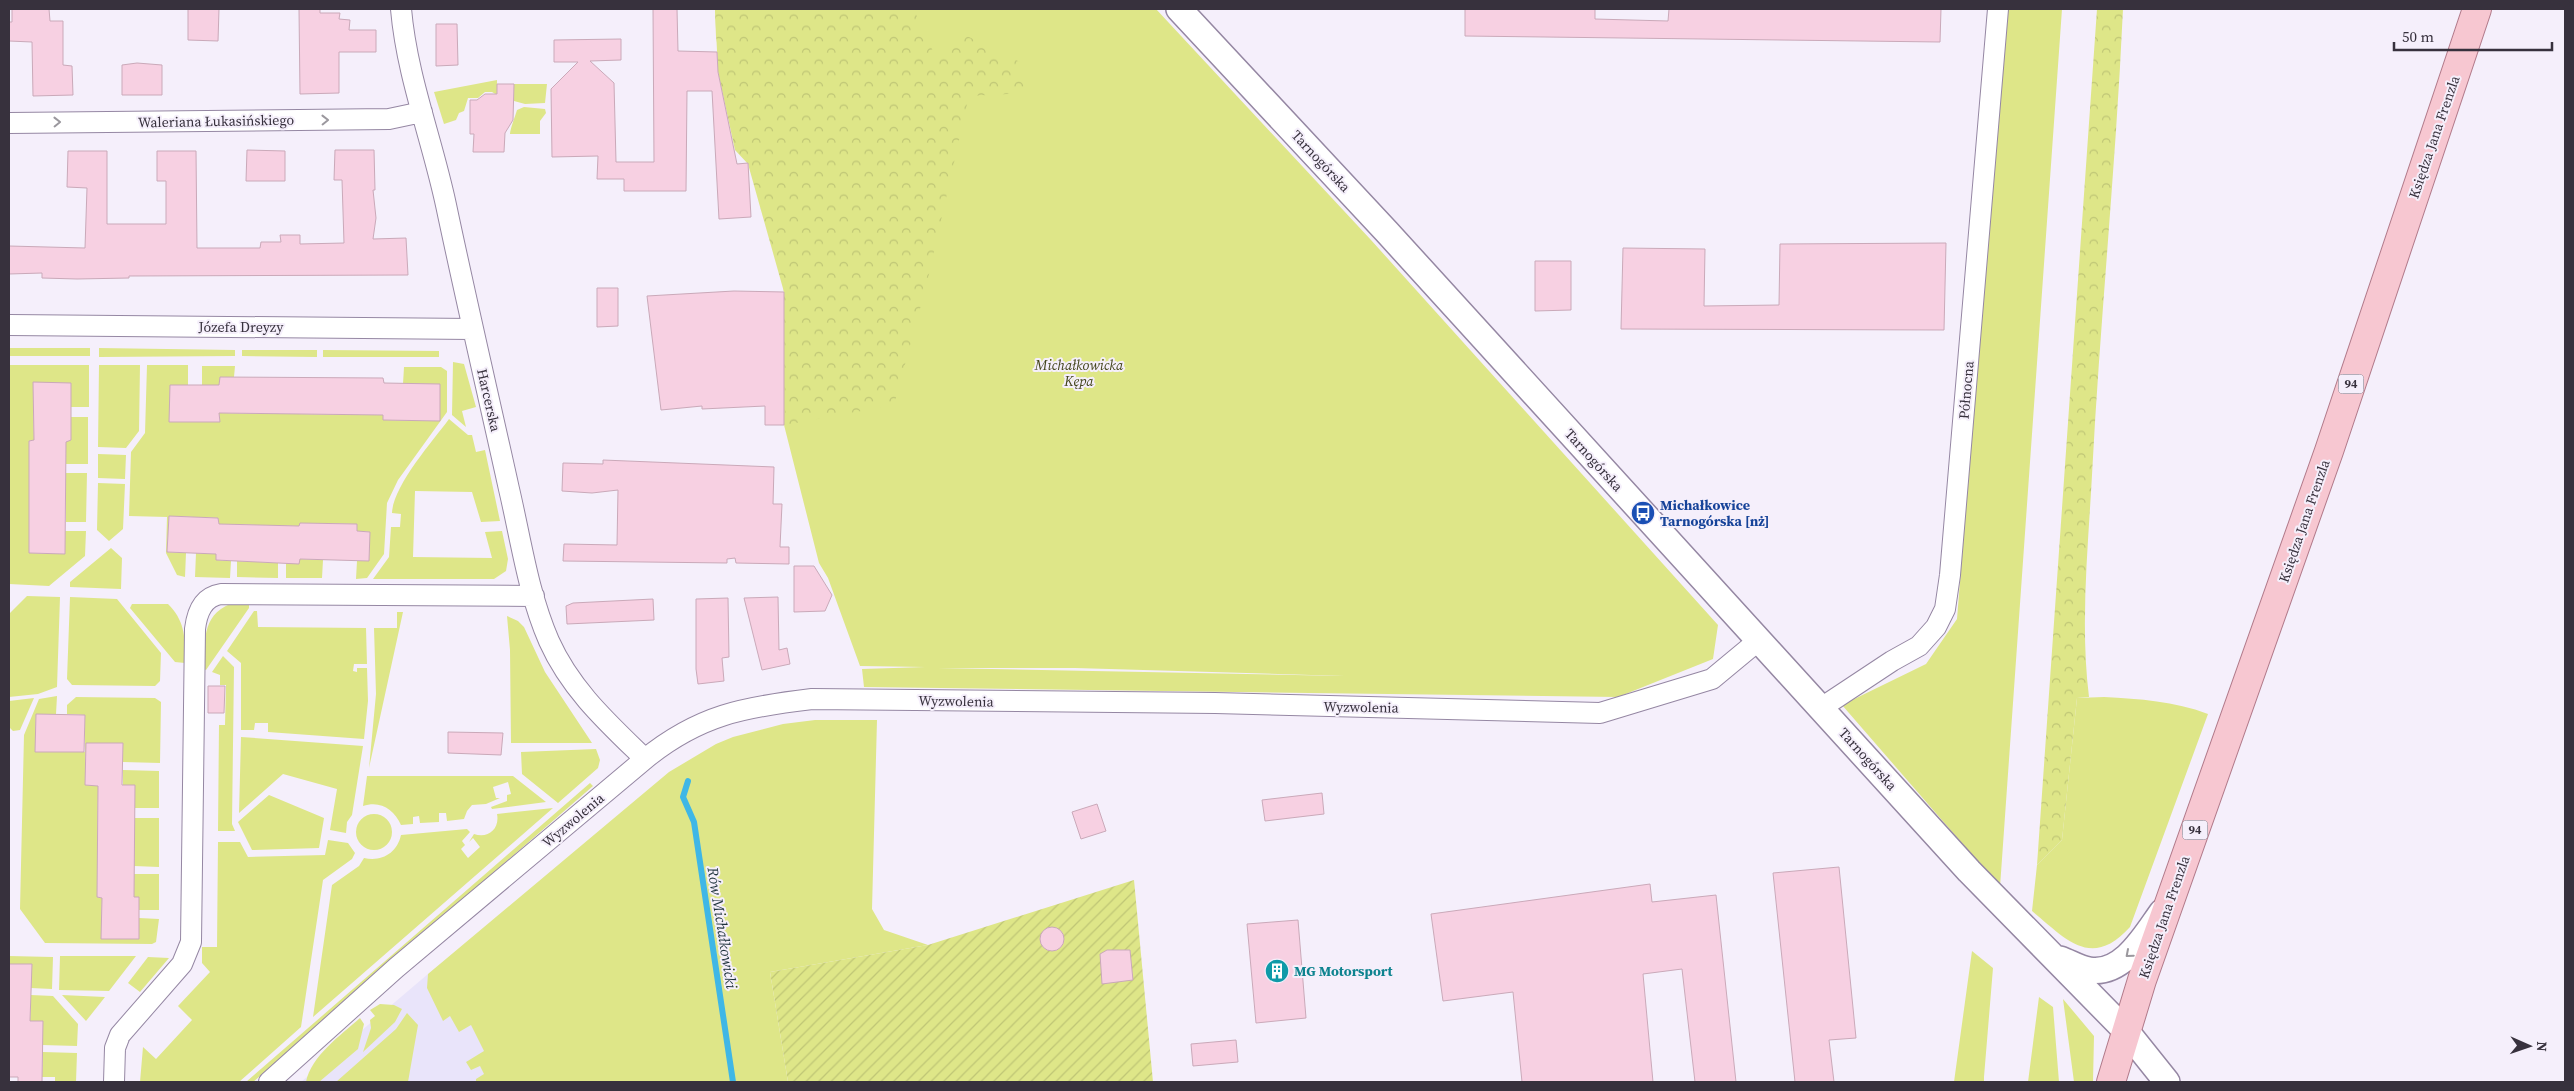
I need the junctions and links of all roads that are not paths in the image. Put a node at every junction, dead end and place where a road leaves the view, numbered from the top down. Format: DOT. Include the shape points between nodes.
graph roads {
  1 [pos="401,9"];
  2 [pos="1180,9"];
  3 [pos="1998,9"];
  4 [pos="2477,9"];
  5 [pos="422,112"];
  6 [pos="9,123"];
  7 [pos="9,325"];
  8 [pos="472,328"];
  9 [pos="534,596"];
  10 [pos="1759,640"];
  11 [pos="1821,708"];
  12 [pos="645,759"];
  13 [pos="2169,902"];
  14 [pos="2051,955"];
  15 [pos="2127,1032"];
  16 [pos="276,1080"];
  17 [pos="114,1082"];
  18 [pos="2111,1082"];
  19 [pos="2167,1082"];
  1 -- 5 [label="street, Harcerska" via="404,43"];
  2 -- 10 [label="street, Tarnogórska"];
  3 -- 11 [label="street, Północna" via="1945,610 1936,627 1919,646"];
  4 -- 13 [label="main road, Księdza Jana Frenzla / 94" via="2329,451"];
  6 -- 5 [label="street, Waleriana Łukasińskiego, one-way" via="389,119"];
  5 -- 8 [label="street, Harcerska" via="435,156"];
  7 -- 8 [label="street, Józefa Dreyzy"];
  8 -- 9 [label="street, Harcerska"];
  9 -- 12 [label="street, Harcerska" via="550,642 579,693"];
  9 -- 17 [label="street" via="221,594 200,608 195,629 191,942 182,964 120,1035 115,1048"];
  10 -- 11 [label="street, Tarnogórska"];
  10 -- 12 [label="street, Wyzwolenia" via="1712,678 1600,713 1215,703 812,699 769,704 712,718 669,740"];
  11 -- 14 [label="street, Tarnogórska" via="1969,871"];
  12 -- 16 [label="street, Wyzwolenia" via="396,968"];
  13 -- 14 [label="street, Tarnogórska, one-way" via="2130,955 2109,968 2090,971"];
  13 -- 15 [label="main road, Księdza Jana Frenzla / 94"];
  14 -- 15 [label="street, Tarnogórska"];
  15 -- 18 [label="main road, 94"];
  15 -- 19 [label="street, Tarnogórska"];
}
